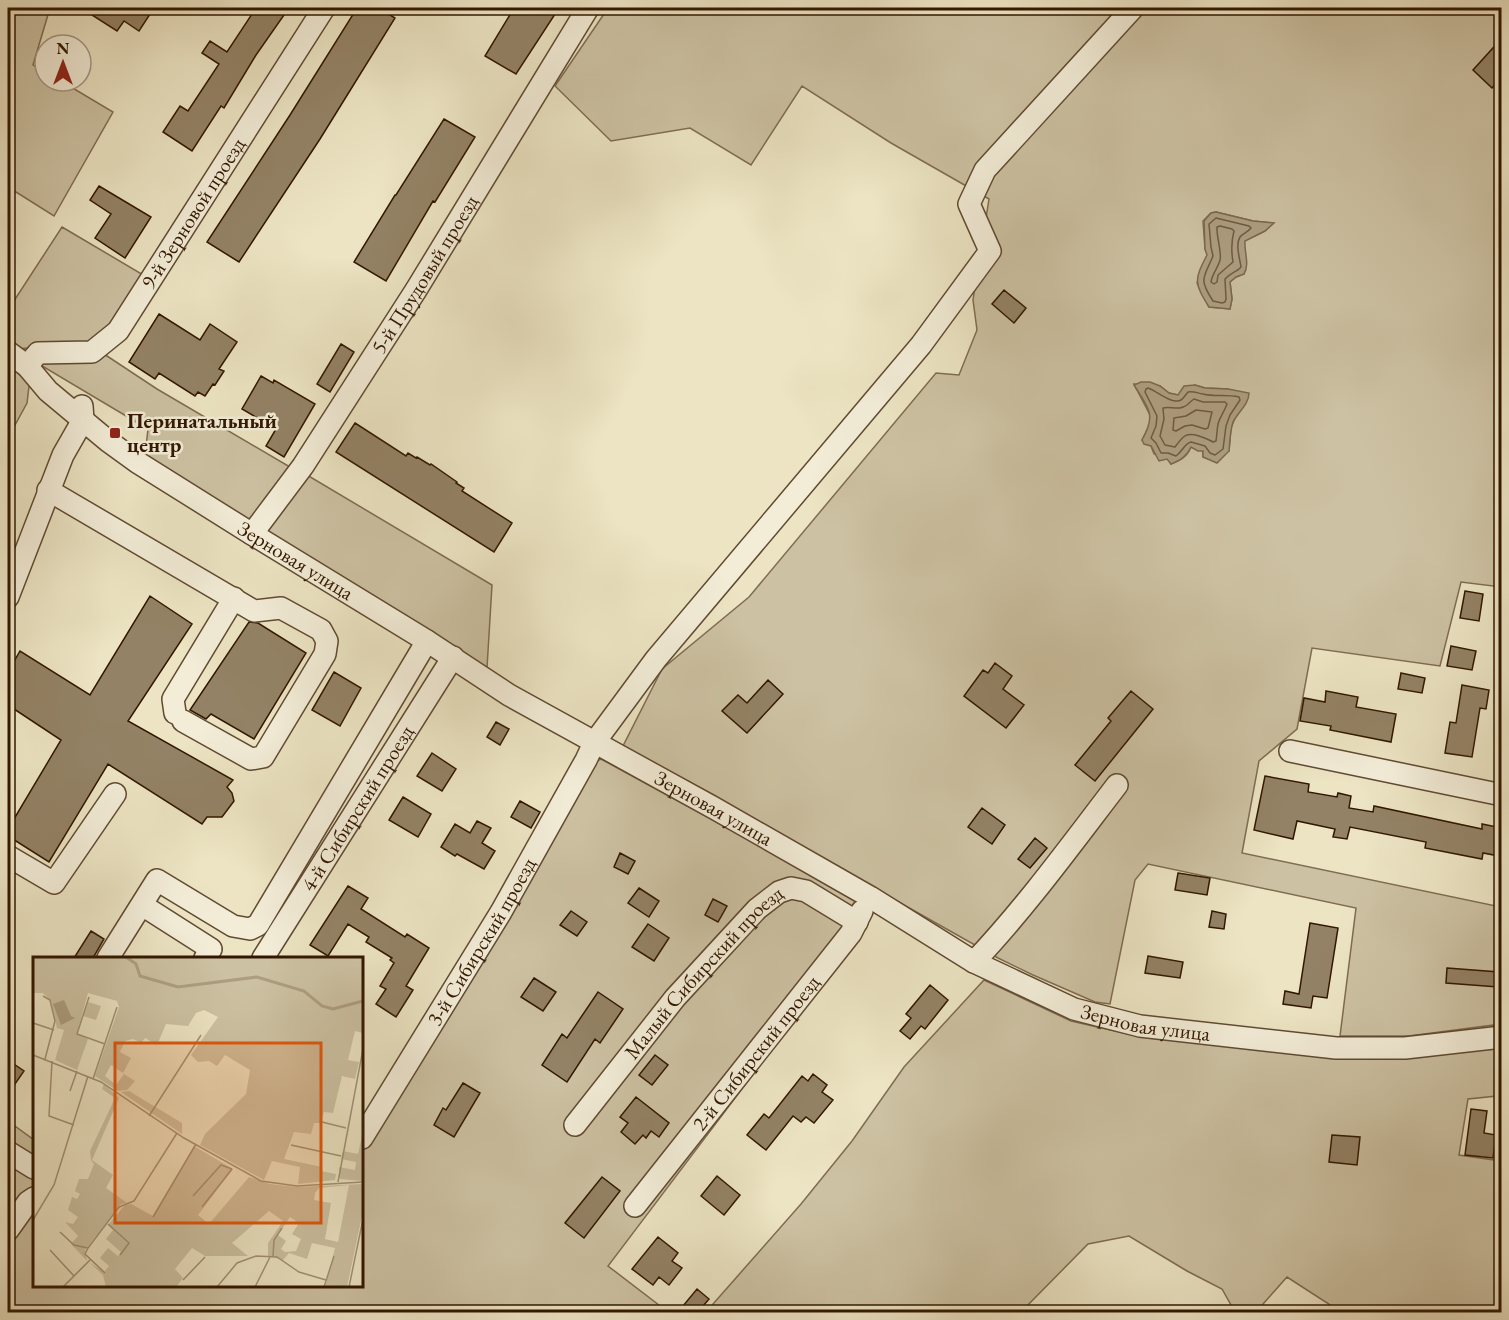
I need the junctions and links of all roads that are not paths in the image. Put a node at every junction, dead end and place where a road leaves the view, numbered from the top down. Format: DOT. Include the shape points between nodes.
graph roads {
  1 [pos="324,8"];
  2 [pos="588,8"];
  3 [pos="1133,8"];
  4 [pos="8,352"];
  5 [pos="27,366"];
  6 [pos="83,420"];
  7 [pos="48,490"];
  8 [pos="252,534"];
  9 [pos="8,597"];
  10 [pos="234,598"];
  11 [pos="427,641"];
  12 [pos="453,657"];
  13 [pos="594,743"];
  14 [pos="1290,751"];
  15 [pos="1117,785"];
  16 [pos="115,794"];
  17 [pos="1502,795"];
  18 [pos="8,856"];
  19 [pos="870,897"];
  20 [pos="142,905"];
  21 [pos="857,922"];
  22 [pos="109,957"];
  23 [pos="206,957"];
  24 [pos="264,957"];
  25 [pos="974,962"];
  26 [pos="1501,1038"];
  27 [pos="575,1125"];
  28 [pos="363,1136"];
  29 [pos="8,1152"];
  30 [pos="33,1166"];
  31 [pos="33,1199"];
  32 [pos="636,1206"];
  33 [pos="8,1230"];
  1 -- 5 [label="street, 9-й Зерновой проезд" via="118,332 92,352 38,352"];
  2 -- 8 [label="street, 5-й Прудовый проезд" via="417,290 303,466"];
  3 -- 13 [label="street, 3-й Сибирский проезд" via="985,170 969,204 990,251 921,345 656,658"];
  4 -- 5 [label="street, Зерновая улица"];
  5 -- 6 [label="street, Зерновая улица" via="48,391"];
  6 -- 7 [label="street"];
  6 -- 8 [label="street, Зерновая улица" via="137,462"];
  7 -- 9 [label="street"];
  7 -- 10 [label="street"];
  8 -- 11 [label="street, Зерновая улица"];
  10 -- 10 [label="street" via="173,699 179,717 251,759 263,757 325,654 327,641 321,630 281,608 254,611"];
  11 -- 12 [label="street, Зерновая улица"];
  11 -- 20 [label="street" via="258,925 250,929 233,926 157,880"];
  12 -- 13 [label="street, Зерновая улица" via="509,695"];
  12 -- 24 [label="street, 4-й Сибирский проезд"];
  13 -- 19 [label="street, Зерновая улица"];
  13 -- 28 [label="street, 3-й Сибирский проезд" via="501,912"];
  14 -- 17 [label="street"];
  15 -- 25 [label="street" via="1062,859"];
  16 -- 18 [label="street" via="54,883"];
  19 -- 21 [label="street, 2-й Сибирский проезд"];
  19 -- 25 [label="street, Зерновая улица"];
  20 -- 22 [label="street"];
  20 -- 23 [label="street" via="211,949"];
  21 -- 27 [label="street, Малый Сибирский проезд" via="806,891 791,888 779,892 757,909 675,998"];
  21 -- 32 [label="street, 2-й Сибирский проезд"];
  25 -- 26 [label="street, Зерновая улица" via="1074,1009 1140,1026 1335,1048 1405,1048"];
  29 -- 30 [label="street"];
  31 -- 33 [label="street"];
}
